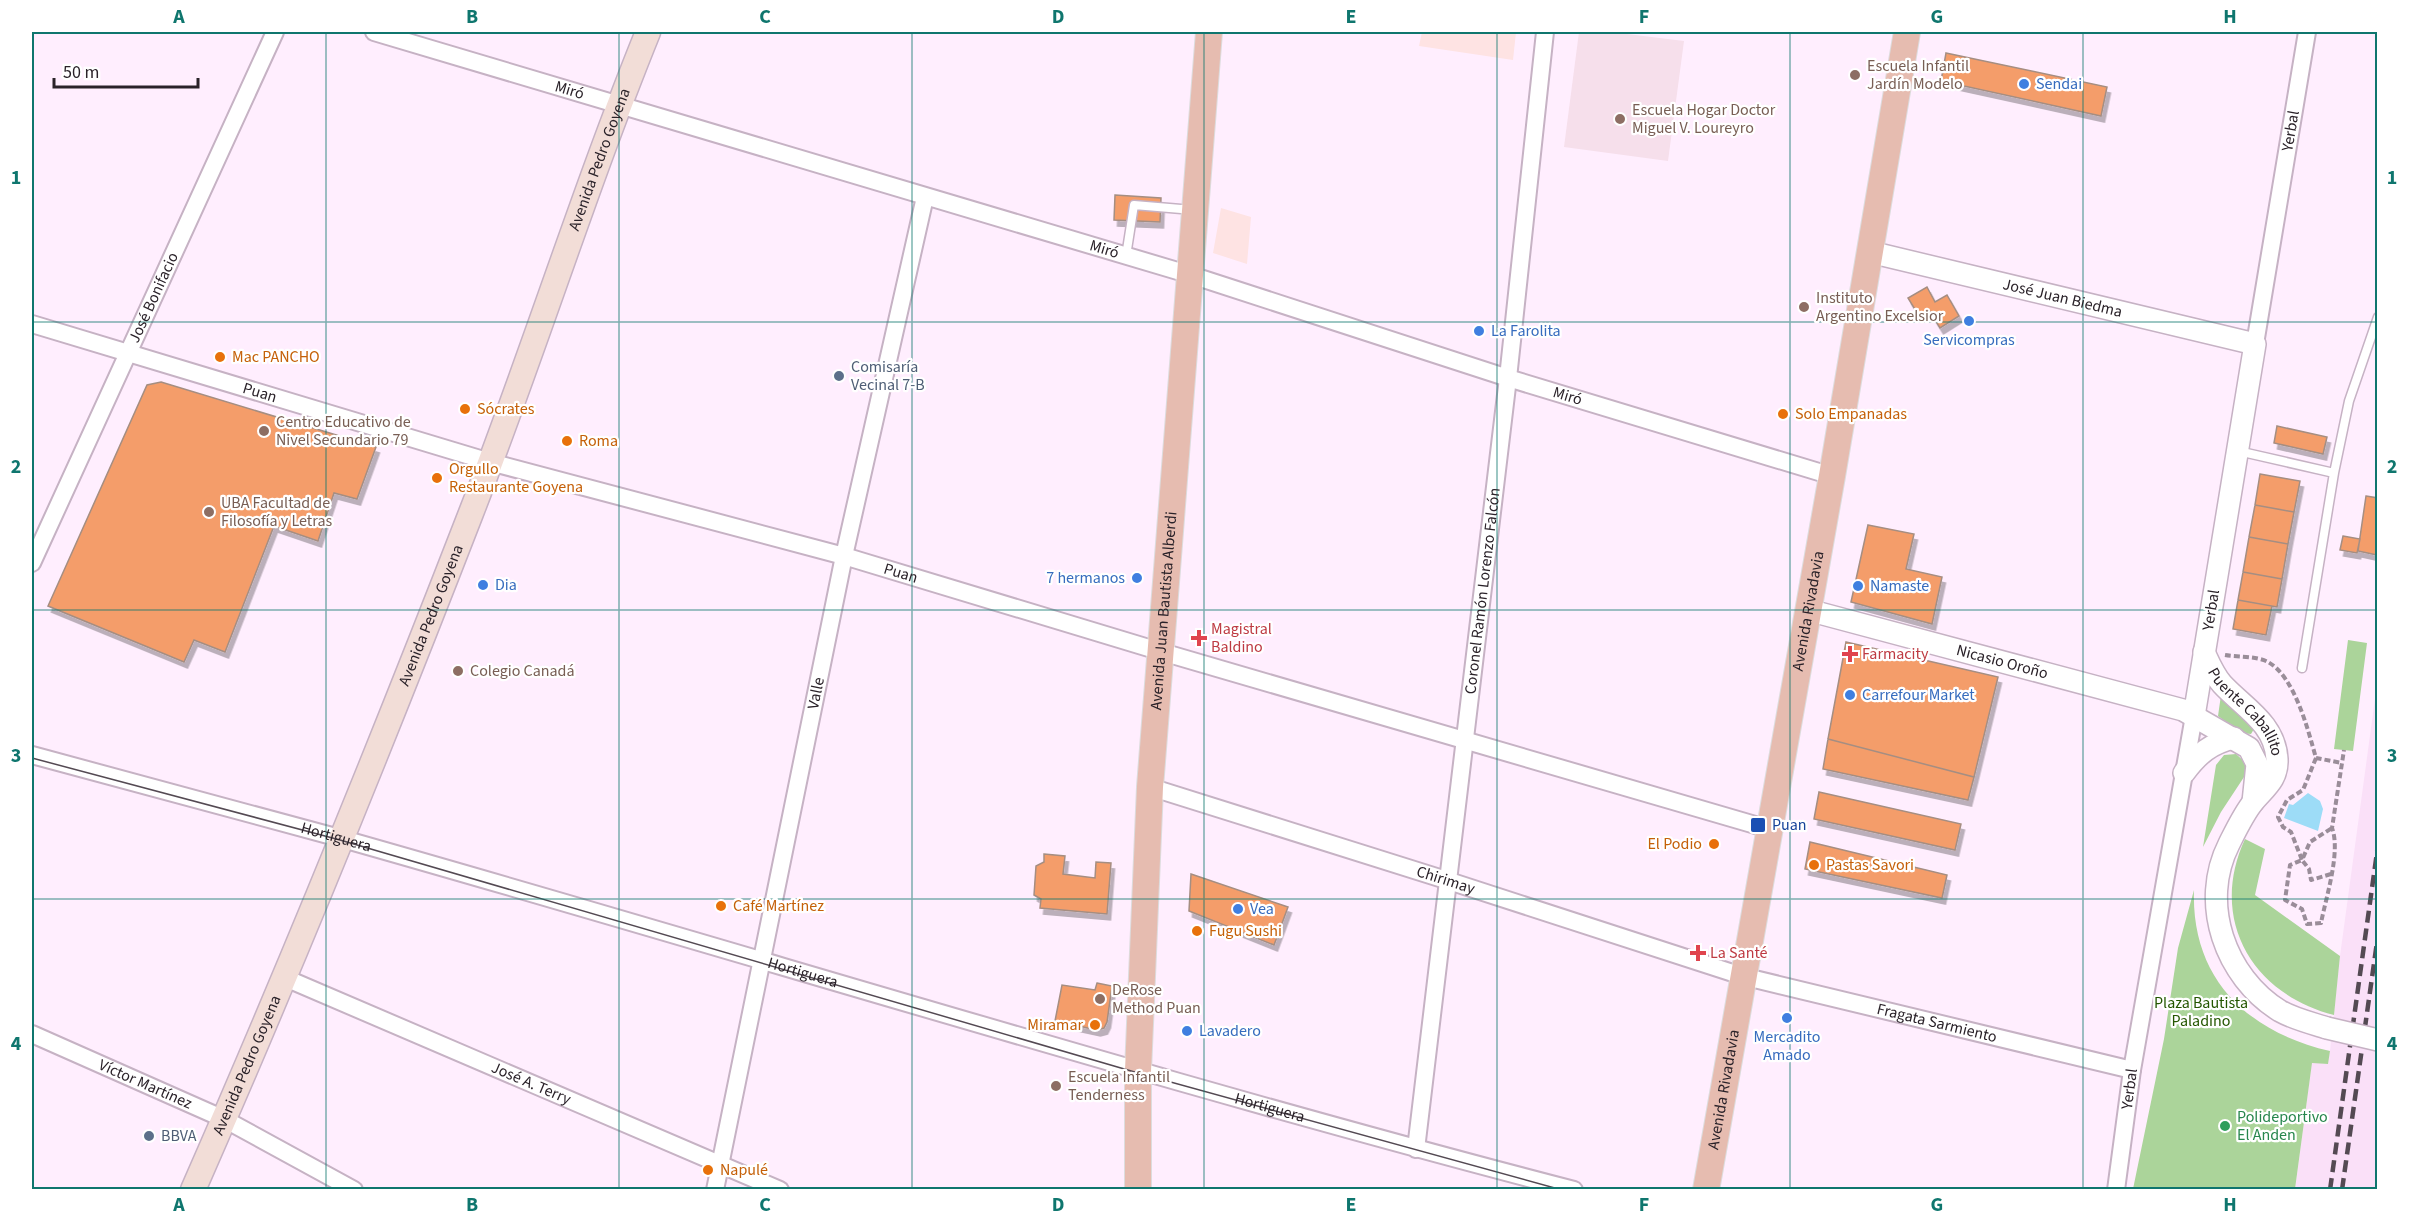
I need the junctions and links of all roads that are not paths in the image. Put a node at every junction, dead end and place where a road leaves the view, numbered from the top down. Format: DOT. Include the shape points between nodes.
graph roads {
  1 [pos="275,32"];
  2 [pos="374,32"];
  3 [pos="648,32"];
  4 [pos="1209,32"];
  5 [pos="1545,32"];
  6 [pos="1907,32"];
  7 [pos="2307,32"];
  8 [pos="619,104"];
  9 [pos="925,197"];
  10 [pos="1196,210"];
  11 [pos="1870,252"];
  12 [pos="1126,256"];
  13 [pos="1191,275"];
  14 [pos="2378,317"];
  15 [pos="32,324"];
  16 [pos="2255,344"];
  17 [pos="126,353"];
  18 [pos="1508,378"];
  19 [pos="2237,451"];
  20 [pos="490,462"];
  21 [pos="2334,473"];
  22 [pos="1833,476"];
  23 [pos="844,556"];
  24 [pos="32,563"];
  25 [pos="1808,610"];
  26 [pos="1162,652"];
  27 [pos="2204,652"];
  28 [pos="2302,668"];
  29 [pos="2194,716"];
  30 [pos="2234,738"];
  31 [pos="1464,740"];
  32 [pos="32,755"];
  33 [pos="2184,773"];
  34 [pos="1150,788"];
  35 [pos="2253,802"];
  36 [pos="1769,829"];
  37 [pos="340,838"];
  38 [pos="1446,880"];
  39 [pos="762,961"];
  40 [pos="1742,976"];
  41 [pos="283,977"];
  42 [pos="32,1034"];
  43 [pos="2378,1040"];
  44 [pos="2132,1070"];
  45 [pos="1138,1071"];
  46 [pos="224,1119"];
  47 [pos="1416,1149"];
  48 [pos="719,1164"];
  49 [pos="193,1190"];
  50 [pos="354,1190"];
  51 [pos="715,1190"];
  52 [pos="780,1190"];
  53 [pos="1138,1190"];
  54 [pos="1574,1190"];
  55 [pos="1706,1190"];
  56 [pos="2116,1190"];
  1 -- 17 [label="street, José Bonifacio"];
  2 -- 8 [label="street, Miró"];
  3 -- 8 [label="main road, Avenida Pedro Goyena"];
  4 -- 10 [label="main road, Avenida Juan Bautista Alberdi"];
  5 -- 18 [label="street, Coronel Ramón Lorenzo Falcón"];
  6 -- 11 [label="main road, Avenida Rivadavia"];
  7 -- 16 [label="street, Yerbal"];
  8 -- 9 [label="street, Miró"];
  8 -- 20 [label="main road, Avenida Pedro Goyena"];
  9 -- 12 [label="street, Miró"];
  9 -- 23 [label="street, Valle"];
  10 -- 12 [label="lane" via="1134,205"];
  10 -- 13 [label="main road, Avenida Juan Bautista Alberdi"];
  11 -- 16 [label="street, José Juan Biedma"];
  11 -- 22 [label="main road, Avenida Rivadavia"];
  12 -- 13 [label="street, Miró"];
  13 -- 18 [label="street, Miró"];
  13 -- 26 [label="main road, Avenida Juan Bautista Alberdi"];
  14 -- 21 [label="lane" via="2349,401"];
  15 -- 17 [label="street, Puan"];
  16 -- 19 [label="street, Yerbal"];
  17 -- 20 [label="street, Puan"];
  17 -- 24 [label="street, José Bonifacio"];
  18 -- 22 [label="street, Miró"];
  18 -- 31 [label="street, Coronel Ramón Lorenzo Falcón"];
  19 -- 21 [label="lane"];
  19 -- 27 [label="street, Yerbal"];
  20 -- 23 [label="street, Puan"];
  20 -- 37 [label="main road, Avenida Pedro Goyena"];
  21 -- 28 [label="lane"];
  22 -- 25 [label="main road, Avenida Rivadavia"];
  23 -- 26 [label="street, Puan"];
  23 -- 39 [label="street, Valle"];
  25 -- 29 [label="street, Nicasio Oroño" via="2171,706"];
  25 -- 36 [label="main road, Avenida Rivadavia"];
  26 -- 31 [label="street, Puan"];
  26 -- 34 [label="main road, Avenida Juan Bautista Alberdi"];
  27 -- 29 [label="street, Yerbal"];
  27 -- 35 [label="street, Puente Caballito" via="2221,683 2261,720 2273,741 2273,780"];
  29 -- 30 [label="street, Puente Caballito"];
  29 -- 33 [label="street, Yerbal"];
  30 -- 33 [label="street" via="2209,747"];
  30 -- 35 [label="street, Puente Caballito" via="2249,748 2257,764"];
  31 -- 36 [label="street, Puan"];
  31 -- 38 [label="street, Coronel Ramón Lorenzo Falcón"];
  32 -- 37 [label="street, Hortiguera"];
  33 -- 44 [label="street, Yerbal"];
  34 -- 38 [label="street, Chirimay"];
  34 -- 45 [label="main road, Avenida Juan Bautista Alberdi"];
  35 -- 43 [label="street, Puente Caballito, bridge" via="2220,864 2216,900 2223,940 2239,971 2259,995 2282,1012"];
  36 -- 40 [label="main road, Avenida Rivadavia"];
  37 -- 39 [label="street, Hortiguera"];
  37 -- 41 [label="main road, Avenida Pedro Goyena"];
  38 -- 40 [label="street, Chirimay"];
  38 -- 47 [label="street, Coronel Ramón Lorenzo Falcón"];
  39 -- 45 [label="street, Hortiguera"];
  39 -- 48 [label="street, Valle"];
  40 -- 44 [label="street, Fragata Sarmiento"];
  40 -- 55 [label="main road, Avenida Rivadavia"];
  41 -- 46 [label="main road, Avenida Pedro Goyena"];
  41 -- 48 [label="street, José A. Terry"];
  42 -- 46 [label="street, Víctor Martínez"];
  44 -- 56 [label="street, Yerbal"];
  45 -- 47 [label="street, Hortiguera"];
  45 -- 53 [label="main road, Avenida Juan Bautista Alberdi"];
  46 -- 49 [label="main road, Avenida Pedro Goyena"];
  46 -- 50 [label="street, Víctor Martínez"];
  47 -- 54 [label="street, Hortiguera"];
  48 -- 51 [label="street, Valle"];
  48 -- 52 [label="street, José A. Terry"];
}
